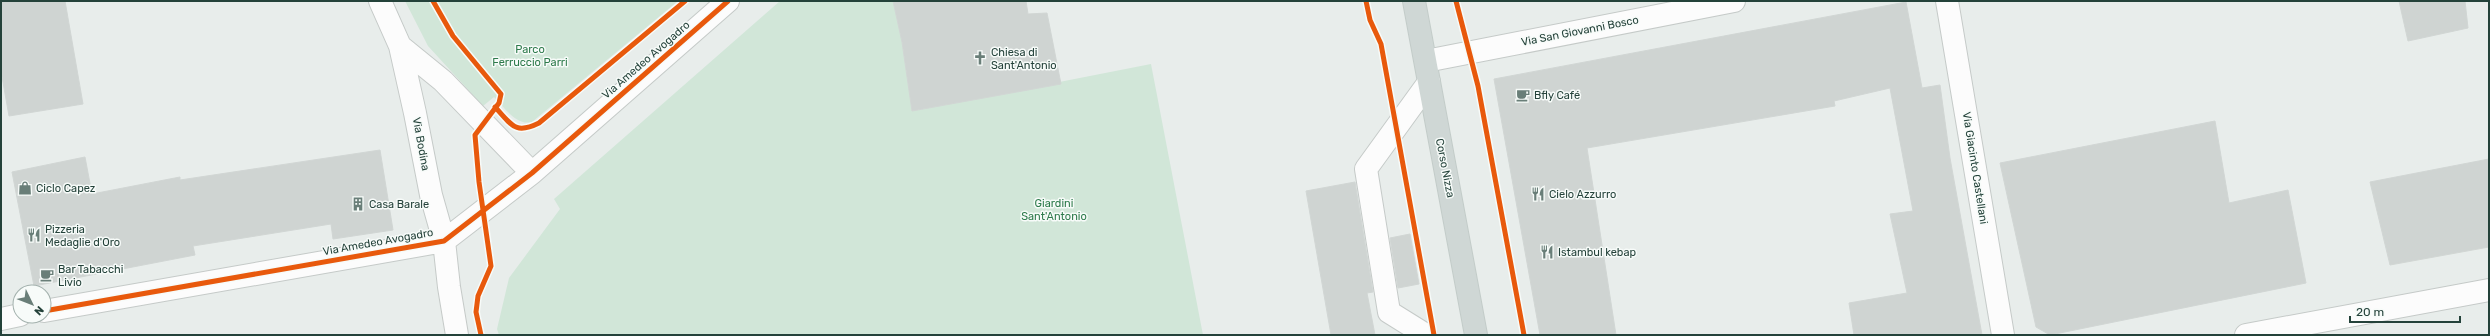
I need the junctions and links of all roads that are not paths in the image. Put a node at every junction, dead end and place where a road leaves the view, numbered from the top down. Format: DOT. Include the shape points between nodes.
graph roads {
  1 [pos="380,1"];
  2 [pos="728,1"];
  3 [pos="1414,1"];
  4 [pos="1734,1"];
  5 [pos="1947,1"];
  6 [pos="400,46"];
  7 [pos="1426,61"];
  8 [pos="1429,82"];
  9 [pos="532,173"];
  10 [pos="444,241"];
  11 [pos="2489,290"];
  12 [pos="52,310"];
  13 [pos="12,317"];
  14 [pos="1,319"];
  15 [pos="457,335"];
  16 [pos="1426,335"];
  17 [pos="1476,335"];
  18 [pos="2003,335"];
  19 [pos="2246,335"];
  1 -- 6 [label="street, Via Bodina"];
  2 -- 9 [label="street, Via Amedeo Avogadro"];
  3 -- 7 [label="main road, Corso Nizza"];
  4 -- 7 [label="street, Via San Giovanni Bosco"];
  5 -- 18 [label="street, Via Giacinto Castellani"];
  6 -- 9 [label="street, Via Bodina" via="443,81"];
  6 -- 10 [label="street, Via Bodina" via="431,195"];
  7 -- 8 [label="main road, Corso Nizza"];
  8 -- 16 [label="street" via="1366,169 1389,312"];
  8 -- 17 [label="main road, Corso Nizza"];
  9 -- 10 [label="street, Via Amedeo Avogadro"];
  10 -- 12 [label="street, Via Amedeo Avogadro"];
  10 -- 15 [label="street, Via Bodina"];
  11 -- 19 [label="street"];
  13 -- 14 [label="street"];
}
